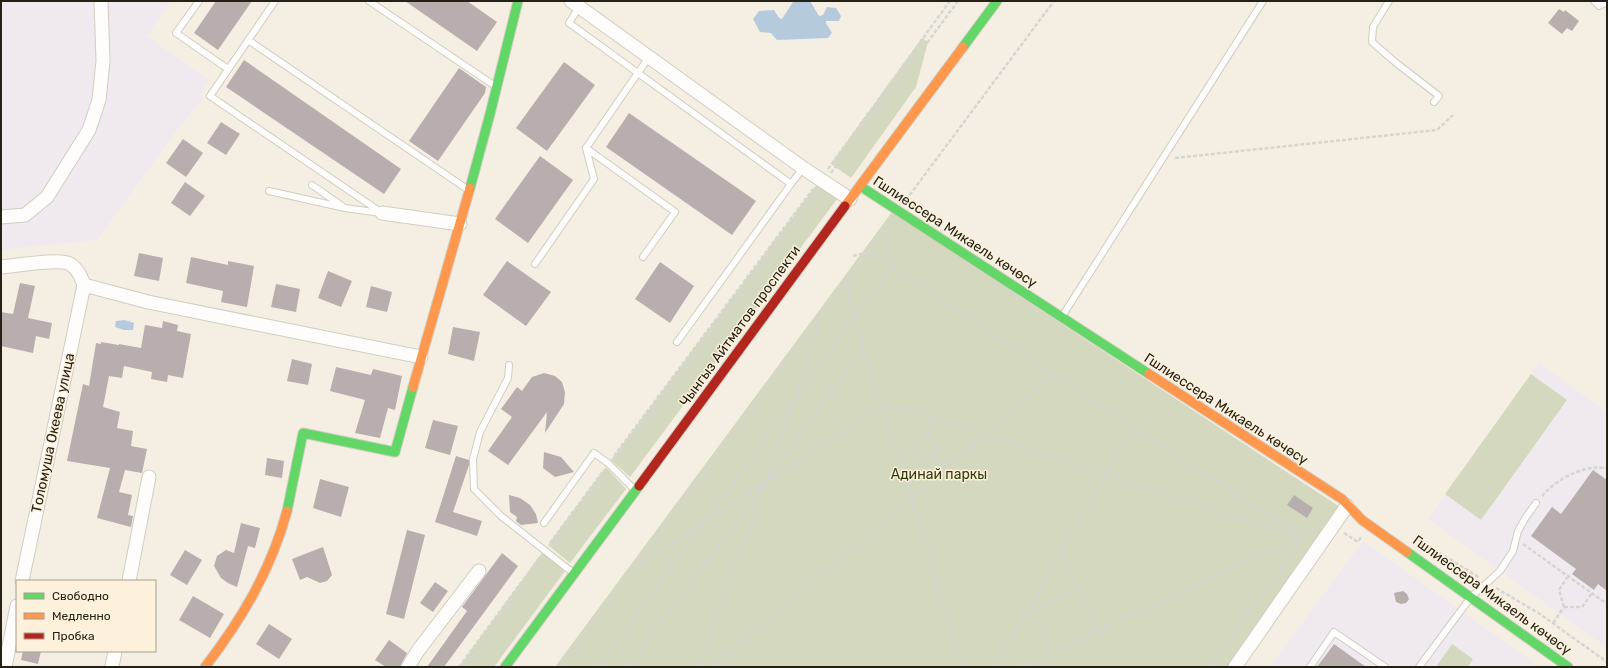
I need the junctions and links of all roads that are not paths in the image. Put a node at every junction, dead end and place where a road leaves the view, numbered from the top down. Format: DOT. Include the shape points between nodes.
graph roads {
  1 [pos="101,1"];
  2 [pos="199,1"];
  3 [pos="275,1"];
  4 [pos="369,1"];
  5 [pos="518,1"];
  6 [pos="997,1"];
  7 [pos="1263,1"];
  8 [pos="1389,1"];
  9 [pos="1594,1"];
  10 [pos="1607,2"];
  11 [pos="575,4"];
  12 [pos="248,40"];
  13 [pos="650,57"];
  14 [pos="228,69"];
  15 [pos="638,74"];
  16 [pos="498,88"];
  17 [pos="1434,102"];
  18 [pos="586,148"];
  19 [pos="803,168"];
  20 [pos="791,184"];
  21 [pos="312,185"];
  22 [pos="860,186"];
  23 [pos="269,191"];
  24 [pos="470,191"];
  25 [pos="850,199"];
  26 [pos="345,208"];
  27 [pos="382,214"];
  28 [pos="1,217"];
  29 [pos="460,224"];
  30 [pos="644,257"];
  31 [pos="535,264"];
  32 [pos="1,268"];
  33 [pos="84,285"];
  34 [pos="1061,318"];
  35 [pos="677,342"];
  36 [pos="421,357"];
  37 [pos="509,365"];
  38 [pos="149,477"];
  39 [pos="635,491"];
  40 [pos="1536,503"];
  41 [pos="1347,506"];
  42 [pos="544,523"];
  43 [pos="479,571"];
  44 [pos="574,573"];
  45 [pos="22,580"];
  46 [pos="129,580"];
  47 [pos="1471,597"];
  48 [pos="16,611"];
  49 [pos="115,652"];
  50 [pos="5,667"];
  51 [pos="112,667"];
  52 [pos="205,667"];
  53 [pos="408,667"];
  54 [pos="505,667"];
  55 [pos="1235,667"];
  56 [pos="1310,667"];
  57 [pos="1385,667"];
  58 [pos="1419,667"];
  59 [pos="1568,667"];
  1 -- 28 [label="street" via="103,61 99,100 89,130 47,197 26,215"];
  2 -- 14 [label="lane" via="176,33"];
  3 -- 12 [label="lane"];
  4 -- 16 [label="lane"];
  5 -- 16 [label="street"];
  6 -- 22 [label="street, Чынгыз Айтматов проспекти"];
  7 -- 34 [label="lane"];
  8 -- 17 [label="lane" via="1372,27 1372,42 1439,96"];
  9 -- 10 [label="lane" via="1599,6"];
  11 -- 13 [label="street"];
  11 -- 15 [label="lane" via="569,23"];
  12 -- 14 [label="lane"];
  12 -- 24 [label="lane"];
  13 -- 15 [label="lane"];
  13 -- 19 [label="street"];
  14 -- 27 [label="lane" via="210,96"];
  15 -- 18 [label="lane"];
  15 -- 20 [label="lane"];
  16 -- 24 [label="street"];
  18 -- 30 [label="lane" via="675,212"];
  18 -- 31 [label="lane" via="594,179"];
  19 -- 20 [label="lane"];
  19 -- 25 [label="street"];
  20 -- 35 [label="lane"];
  21 -- 26 [label="lane"];
  22 -- 25 [label="street, Чынгыз Айтматов проспекти"];
  22 -- 34 [label="street, Гшлиессера Микаель көчөсү"];
  23 -- 26 [label="lane"];
  24 -- 29 [label="street"];
  25 -- 39 [label="street, Чынгыз Айтматов проспекти"];
  26 -- 27 [label="lane"];
  27 -- 29 [label="street"];
  29 -- 36 [label="street"];
  32 -- 33 [label="street" via="59,261 76,269"];
  33 -- 36 [label="street" via="148,302"];
  33 -- 45 [label="street, Толомуша Океева улица"];
  34 -- 41 [label="street, Гшлиессера Микаель көчөсү" via="1342,499"];
  36 -- 52 [label="street" via="395,452 303,433 282,526 272,557 244,613"];
  37 -- 44 [label="lane" via="508,378 480,432 473,460 474,489 501,516"];
  38 -- 46 [label="street"];
  39 -- 42 [label="lane" via="610,465 594,453"];
  39 -- 44 [label="street, Чынгыз Айтматов проспекти"];
  40 -- 47 [label="lane" via="1518,531 1513,551 1500,571"];
  41 -- 47 [label="street, Гшлиессера Микаель көчөсү" via="1362,520"];
  41 -- 55 [label="street"];
  43 -- 53 [label="street"];
  44 -- 54 [label="street, Чынгыз Айтматов проспекти"];
  47 -- 58 [label="lane"];
  47 -- 59 [label="street, Гшлиессера Микаель көчөсү"];
  48 -- 50 [label="street"];
  49 -- 51 [label="street"];
  56 -- 57 [label="lane" via="1334,632"];
}
